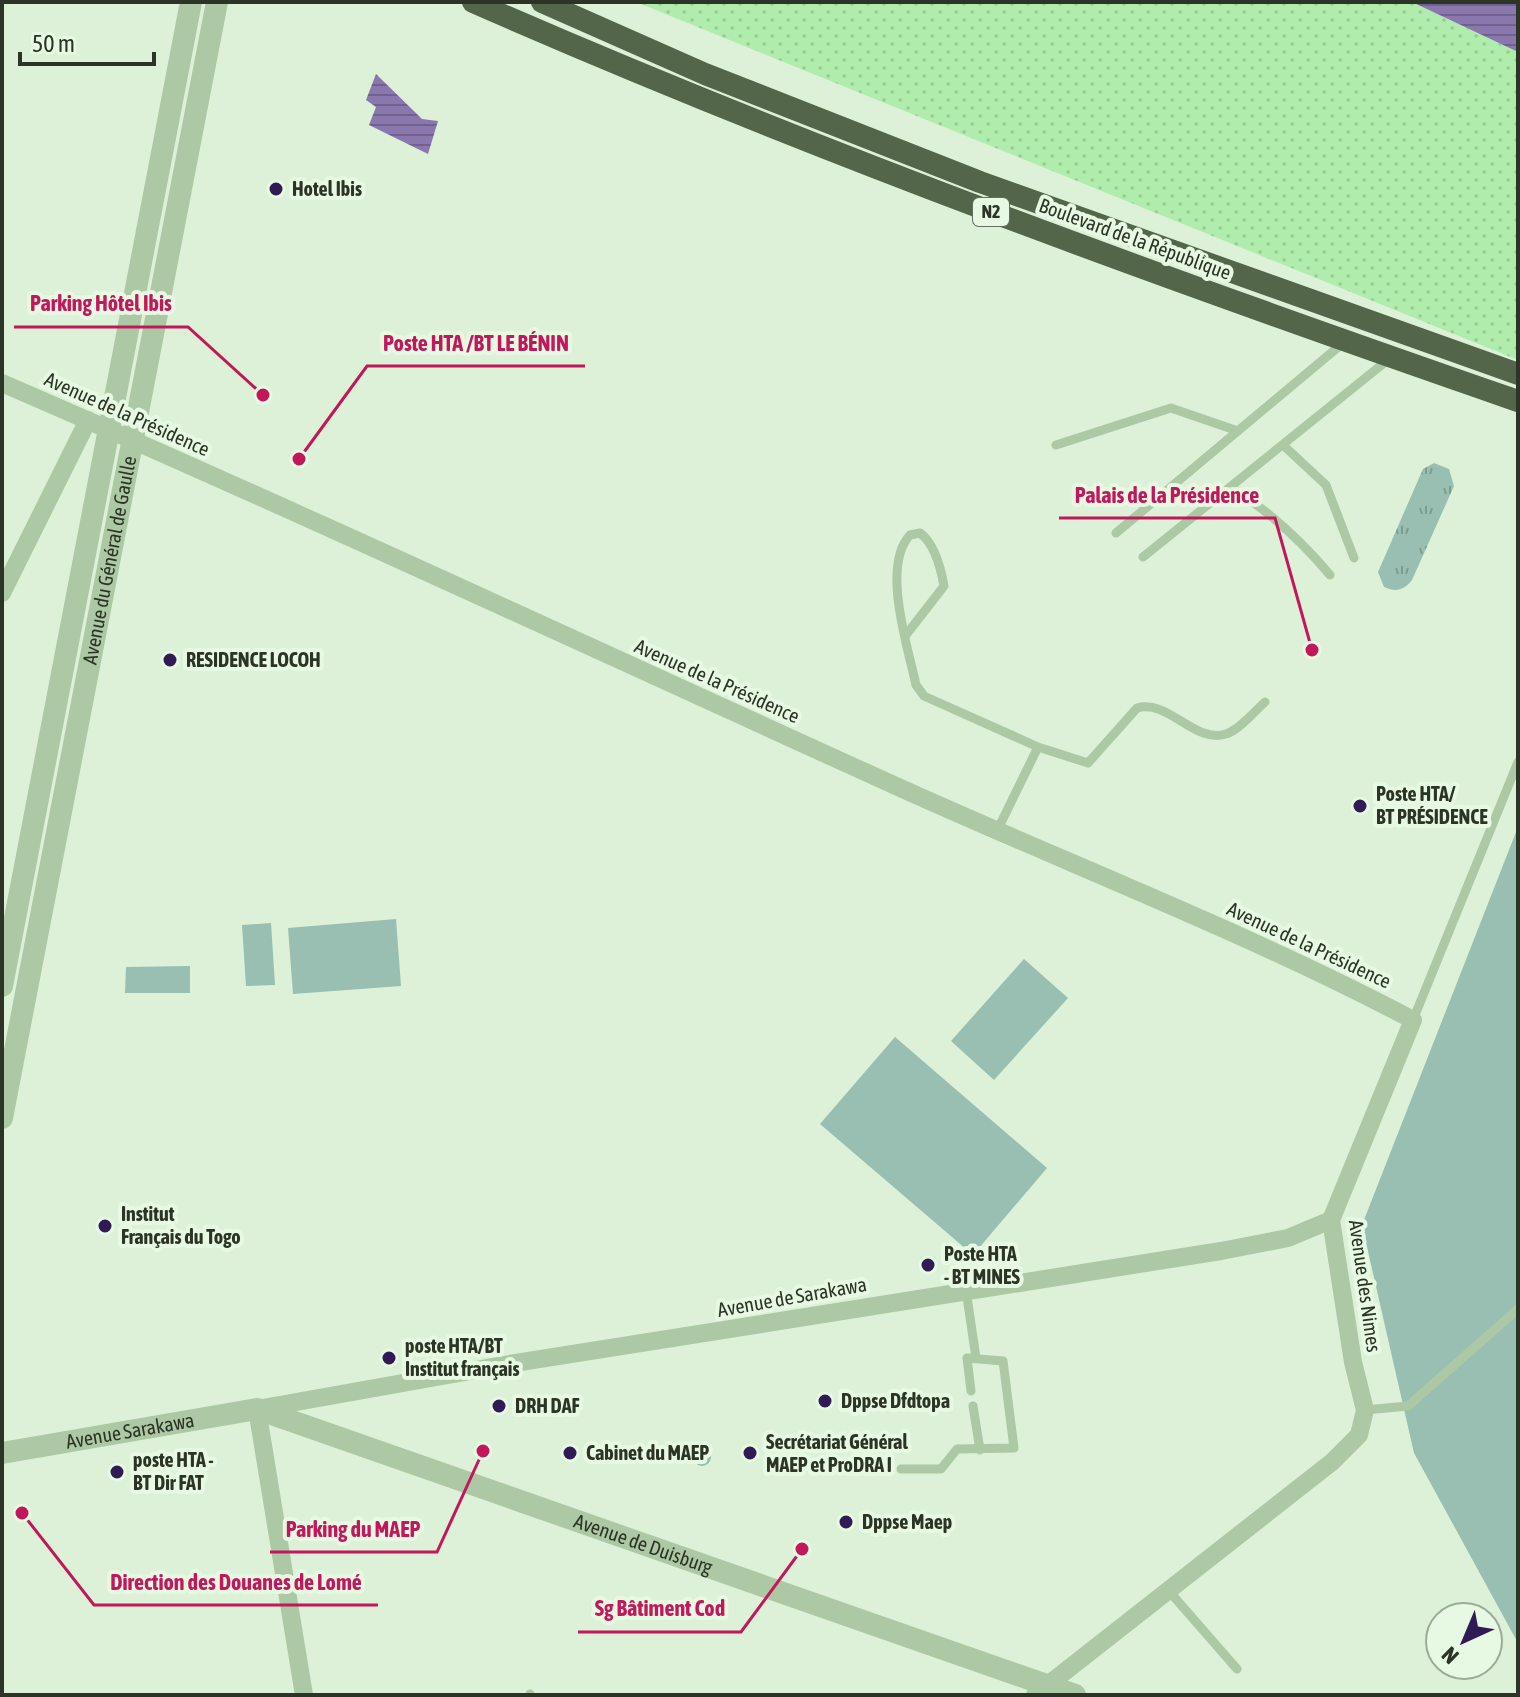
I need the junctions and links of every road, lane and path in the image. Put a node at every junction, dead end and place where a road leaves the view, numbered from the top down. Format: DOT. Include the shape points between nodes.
graph roads {
  1 [pos="191,2"];
  2 [pos="217,2"];
  3 [pos="473,2"];
  4 [pos="542,2"];
  5 [pos="1346,341"];
  6 [pos="1392,357"];
  7 [pos="1518,374"];
  8 [pos="2,383"];
  9 [pos="1518,401"];
  10 [pos="97,424"];
  11 [pos="1238,431"];
  12 [pos="132,439"];
  13 [pos="1056,445"];
  14 [pos="1283,445"];
  15 [pos="1231,487"];
  16 [pos="1116,533"];
  17 [pos="1143,557"];
  18 [pos="1354,558"];
  19 [pos="1330,575"];
  20 [pos="2,593"];
  21 [pos="906,635"];
  22 [pos="1265,702"];
  23 [pos="1038,747"];
  24 [pos="1518,762"];
  25 [pos="997,831"];
  26 [pos="9,950"];
  27 [pos="33,953"];
  28 [pos="2,986"];
  29 [pos="13,998"];
  30 [pos="1413,1020"];
  31 [pos="2,1118"];
  32 [pos="1331,1220"];
  33 [pos="966,1290"];
  34 [pos="1518,1309"];
  35 [pos="976,1358"];
  36 [pos="971,1391"];
  37 [pos="973,1406"];
  38 [pos="257,1409"];
  39 [pos="1365,1410"];
  40 [pos="980,1450"];
  41 [pos="2,1453"];
  42 [pos="901,1469"];
  43 [pos="1169,1591"];
  44 [pos="1237,1669"];
  45 [pos="1041,1690"];
  46 [pos="304,1695"];
  47 [pos="1075,1695"];
  1 -- 10 [label="street, Avenue du Général de Gaulle"];
  2 -- 12 [label="street, Avenue du Général de Gaulle"];
  3 -- 5 [label="highway, Boulevard de la République / N2" via="781,132"];
  4 -- 7 [label="highway, Boulevard de la République / N2" via="705,74 965,177"];
  5 -- 6 [label="highway, Boulevard de la République / N2"];
  5 -- 11 [label="lane"];
  6 -- 9 [label="highway, Boulevard de la République / N2"];
  6 -- 14 [label="lane"];
  8 -- 10 [label="street, Avenue de la Présidence"];
  10 -- 12 [label="street, Avenue de la Présidence"];
  10 -- 20 [label="street"];
  10 -- 26 [label="street, Avenue du Général de Gaulle"];
  11 -- 13 [label="lane" via="1171,408"];
  11 -- 16 [label="lane"];
  12 -- 25 [label="street, Avenue de la Présidence"];
  12 -- 27 [label="street, Avenue du Général de Gaulle"];
  14 -- 15 [label="lane"];
  14 -- 18 [label="lane" via="1326,485"];
  15 -- 17 [label="lane"];
  15 -- 19 [label="lane" via="1302,541"];
  21 -- 21 [label="lane" via="944,586 928,539 920,533 910,535 901,550 896,595"];
  21 -- 23 [label="lane" via="916,685 924,696"];
  22 -- 23 [label="lane" via="1229,734 1218,736 1153,707 1137,708 1088,763"];
  23 -- 25 [label="lane"];
  24 -- 30 [label="lane, Avenue des Nimes"];
  25 -- 30 [label="street, Avenue de la Présidence" via="1283,956"];
  26 -- 27 [label="street"];
  26 -- 28 [label="street, Avenue du Général de Gaulle"];
  27 -- 29 [label="street, Avenue du Général de Gaulle"];
  29 -- 31 [label="street, Avenue du Général de Gaulle"];
  30 -- 32 [label="street, Avenue des Nimes"];
  32 -- 33 [label="street, Avenue de Sarakawa" via="1288,1238 1221,1251"];
  32 -- 39 [label="street, Avenue des Nimes"];
  33 -- 35 [label="lane"];
  33 -- 38 [label="street, Avenue de Sarakawa"];
  34 -- 39 [label="lane" via="1408,1406"];
  35 -- 36 [label="lane" via="967,1358"];
  35 -- 40 [label="lane" via="1003,1361 1014,1448"];
  37 -- 40 [label="lane"];
  38 -- 41 [label="street, Avenue Sarakawa"];
  38 -- 45 [label="street, Avenue de Duisburg"];
  38 -- 46 [label="street"];
  39 -- 43 [label="street" via="1359,1435 1332,1462"];
  40 -- 42 [label="lane" via="957,1449 941,1469"];
  43 -- 44 [label="lane"];
  43 -- 45 [label="street"];
  45 -- 47 [label="street, Avenue de Duisburg"];
}
